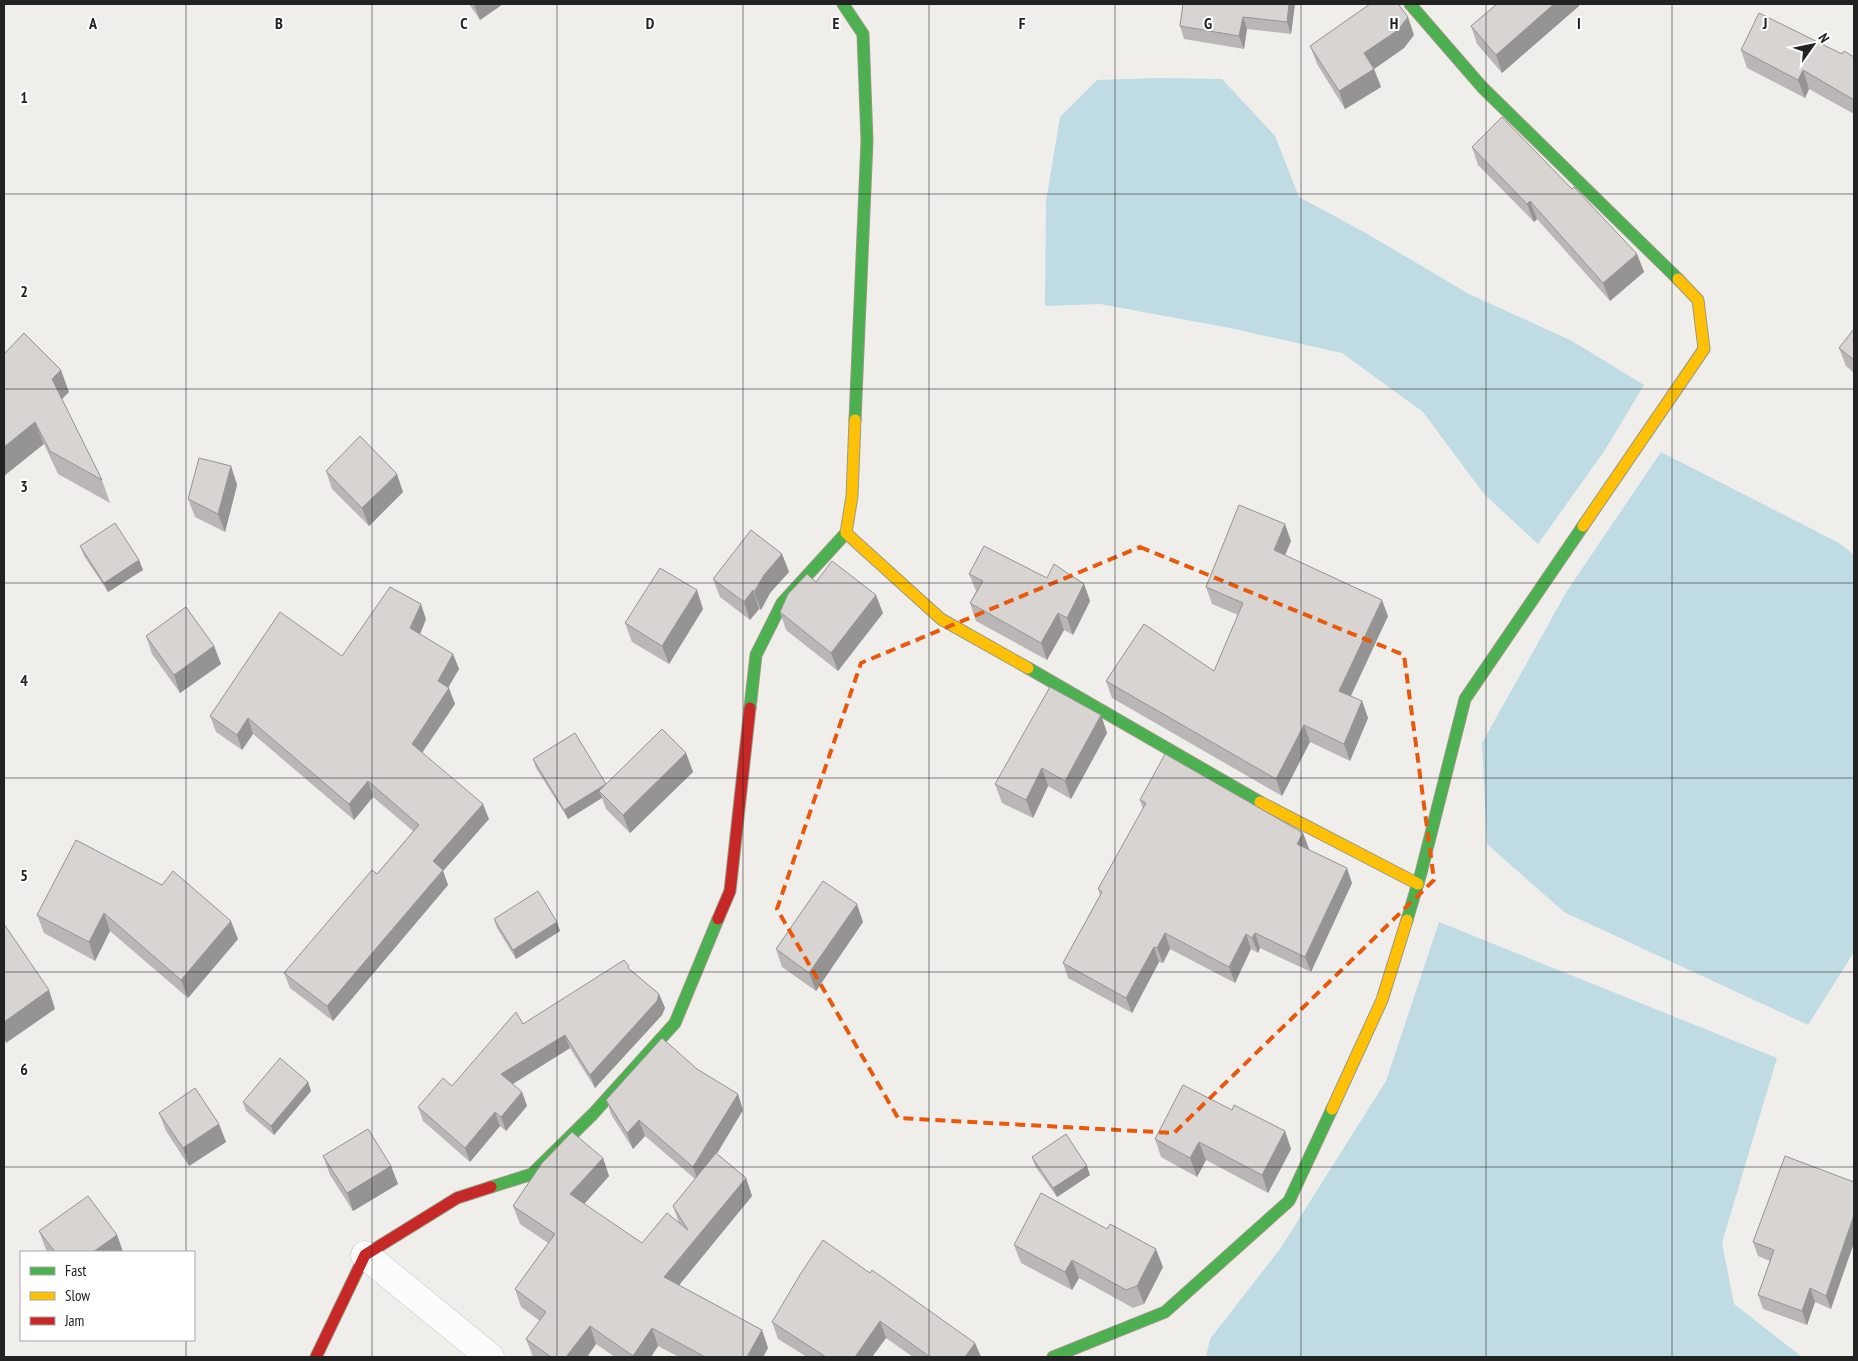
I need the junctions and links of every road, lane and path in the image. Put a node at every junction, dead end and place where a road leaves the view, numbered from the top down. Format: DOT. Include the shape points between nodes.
graph roads {
  1 [pos="843,4"];
  2 [pos="1410,4"];
  3 [pos="846,534"];
  4 [pos="1418,884"];
  5 [pos="365,1255"];
  6 [pos="316,1357"];
  7 [pos="490,1357"];
  8 [pos="1053,1357"];
  1 -- 3 [label="street" via="863,34 867,141 852,496"];
  2 -- 4 [label="street" via="1482,87 1698,300 1704,349 1465,699"];
  3 -- 4 [label="street" via="941,619 1244,794"];
  3 -- 5 [label="street" via="782,603 756,654 730,891 675,1023 593,1114 532,1174 457,1198"];
  4 -- 8 [label="street" via="1382,1000 1288,1201 1165,1312"];
  5 -- 6 [label="street"];
  5 -- 7 [label="street"];
}
